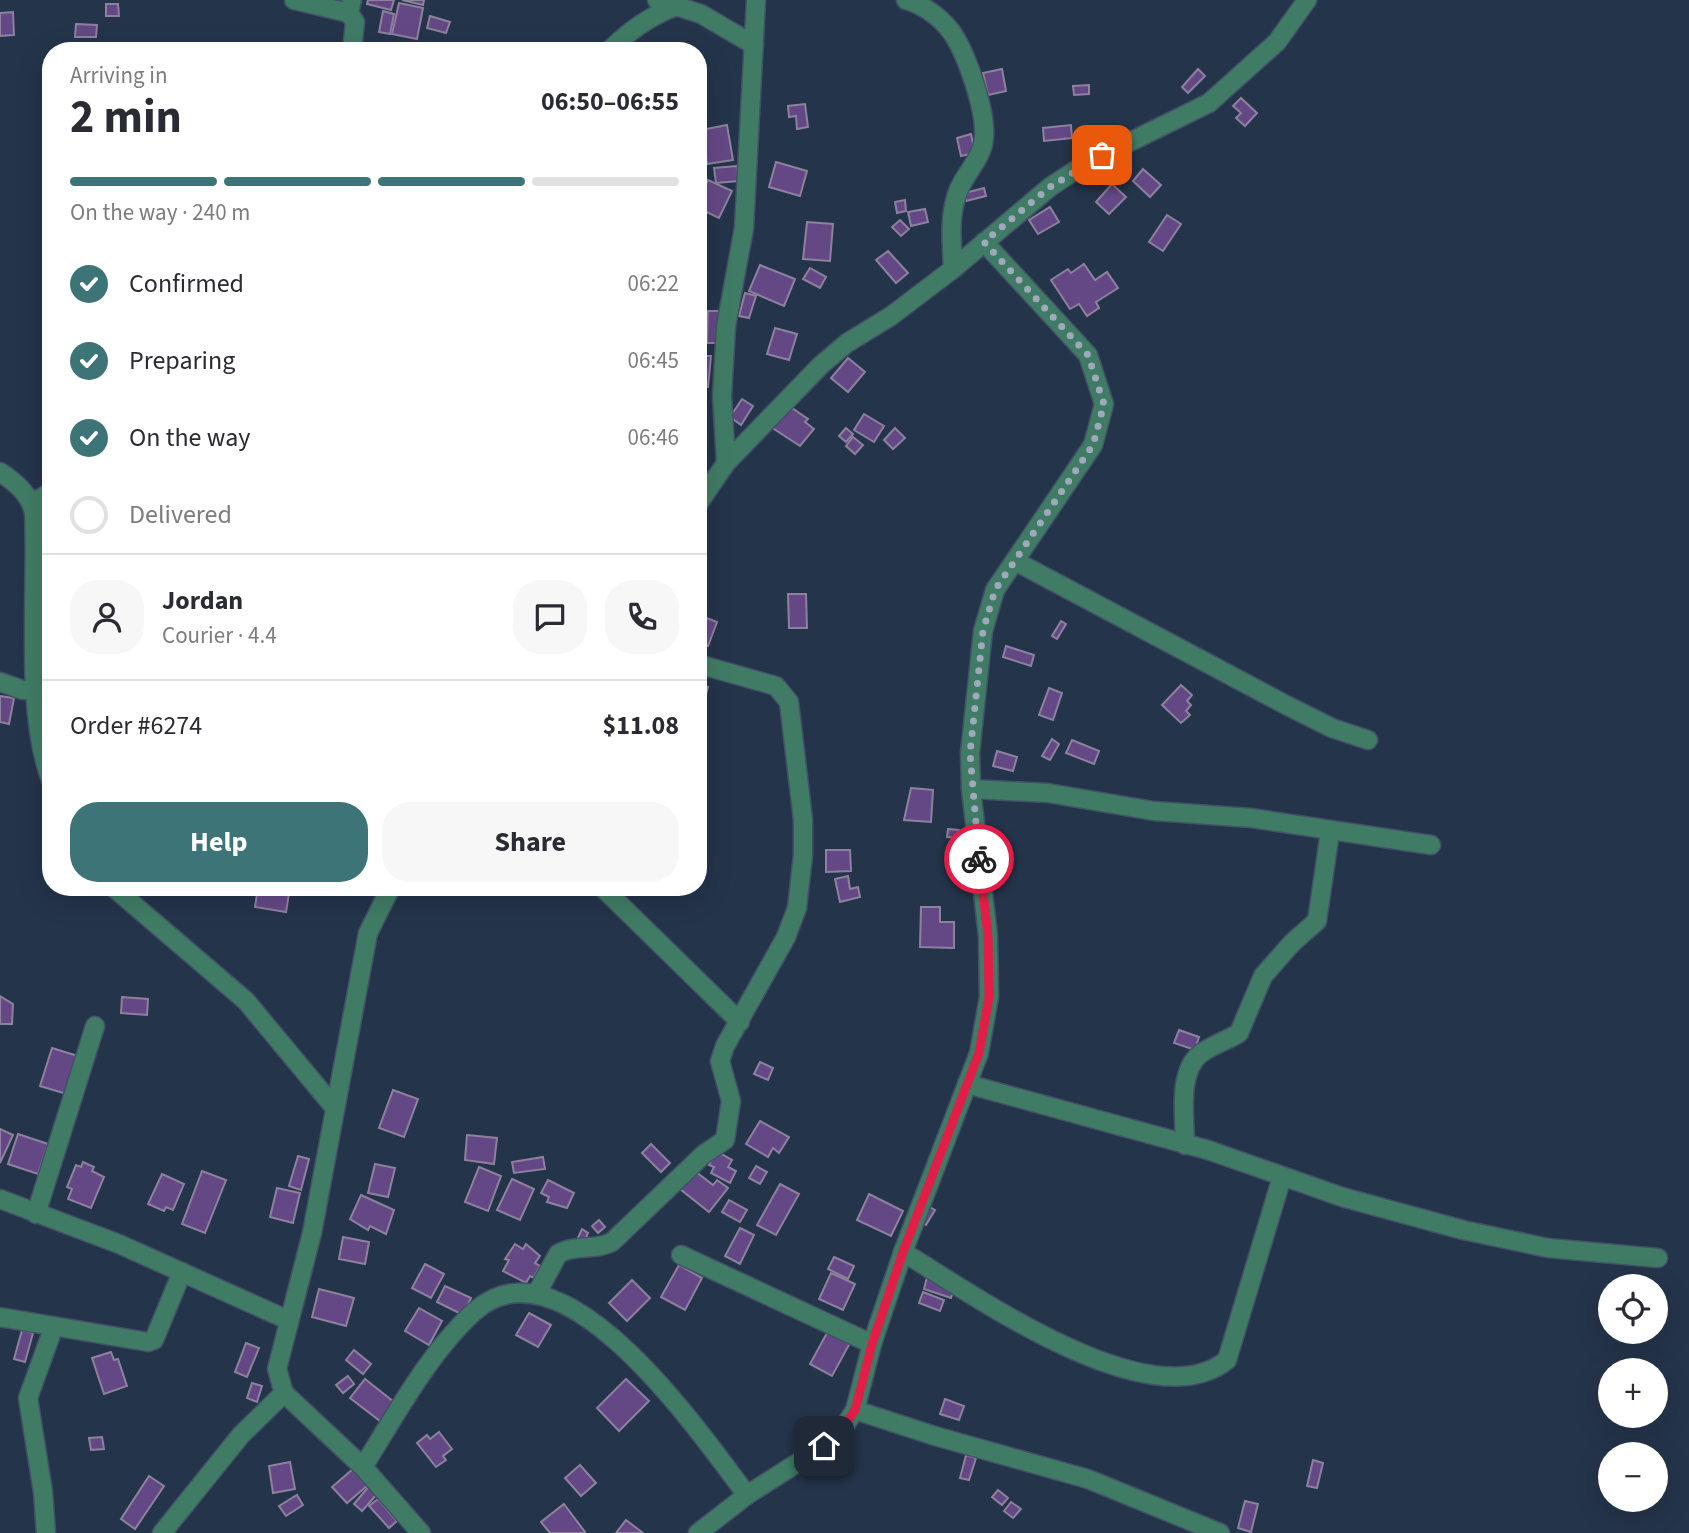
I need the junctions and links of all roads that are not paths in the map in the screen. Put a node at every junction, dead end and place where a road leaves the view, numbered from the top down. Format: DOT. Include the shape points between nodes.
graph roads {
  1 [pos="295,0"];
  2 [pos="657,0"];
  3 [pos="756,0"];
  4 [pos="906,0"];
  5 [pos="1307,0"];
  6 [pos="351,6"];
  7 [pos="676,6"];
  8 [pos="353,42"];
  9 [pos="618,42"];
  10 [pos="754,45"];
  11 [pos="984,242"];
  12 [pos="953,269"];
  13 [pos="726,463"];
  14 [pos="0,472"];
  15 [pos="707,491"];
  16 [pos="42,497"];
  17 [pos="32,503"];
  18 [pos="1015,561"];
  19 [pos="707,667"];
  20 [pos="0,682"];
  21 [pos="36,690"];
  22 [pos="1368,740"];
  23 [pos="42,744"];
  24 [pos="971,789"];
  25 [pos="1329,832"];
  26 [pos="1431,845"];
  27 [pos="124,896"];
  28 [pos="386,896"];
  29 [pos="610,896"];
  30 [pos="740,1022"];
  31 [pos="95,1026"];
  32 [pos="967,1084"];
  33 [pos="334,1107"];
  34 [pos="1185,1145"];
  35 [pos="1282,1177"];
  36 [pos="0,1199"];
  37 [pos="36,1214"];
  38 [pos="903,1252"];
  39 [pos="681,1255"];
  40 [pos="1658,1258"];
  41 [pos="182,1272"];
  42 [pos="537,1293"];
  43 [pos="0,1317"];
  44 [pos="288,1320"];
  45 [pos="53,1329"];
  46 [pos="872,1344"];
  47 [pos="284,1393"];
  48 [pos="855,1410"];
  49 [pos="363,1467"];
  50 [pos="747,1495"];
  51 [pos="413,1530"];
  52 [pos="46,1533"];
  53 [pos="162,1533"];
  54 [pos="698,1533"];
  55 [pos="1220,1533"];
  1 -- 6 [label="street"];
  2 -- 7 [label="street"];
  3 -- 10 [label="street"];
  4 -- 12 [label="street" via="939,18 951,31 981,112 984,136 980,156 966,174 952,212"];
  5 -- 11 [label="street" via="1277,42 1209,103 1085,164"];
  6 -- 8 [label="street"];
  7 -- 9 [label="street" via="651,17"];
  7 -- 10 [label="street" via="727,26"];
  10 -- 13 [label="street" via="744,228 726,326 722,396"];
  11 -- 12 [label="street"];
  11 -- 18 [label="street" via="1088,355 1104,404 1093,445"];
  12 -- 13 [label="street" via="821,365"];
  13 -- 15 [label="street"];
  14 -- 17 [label="street" via="17,483"];
  16 -- 17 [label="street"];
  17 -- 21 [label="street"];
  18 -- 22 [label="street" via="1288,706"];
  18 -- 24 [label="street" via="995,590 983,631 970,753"];
  19 -- 30 [label="street" via="776,686 789,702 803,820 797,908"];
  20 -- 21 [label="street"];
  21 -- 23 [label="street"];
  24 -- 25 [label="street" via="1048,793 1154,811 1283,822"];
  24 -- 32 [label="street" via="988,936 989,997 979,1053"];
  25 -- 26 [label="street"];
  25 -- 34 [label="street" via="1317,920 1264,976 1239,1033 1216,1043 1190,1066 1185,1082"];
  27 -- 33 [label="street" via="246,1001"];
  28 -- 33 [label="street" via="368,933"];
  29 -- 30 [label="street"];
  30 -- 42 [label="street" via="720,1061 731,1101 725,1140 704,1154 612,1242 558,1254"];
  31 -- 37 [label="street"];
  32 -- 34 [label="street"];
  32 -- 38 [label="street"];
  33 -- 44 [label="street" via="312,1233"];
  34 -- 35 [label="street"];
  35 -- 38 [label="street" via="1227,1360 1214,1371 1151,1374 1052,1343"];
  35 -- 40 [label="street" via="1462,1230 1548,1248"];
  36 -- 37 [label="street"];
  37 -- 41 [label="street"];
  38 -- 46 [label="street"];
  39 -- 46 [label="street"];
  41 -- 44 [label="street"];
  41 -- 45 [label="street" via="154,1340"];
  42 -- 49 [label="street" via="518,1291 476,1310 409,1394"];
  42 -- 50 [label="street" via="562,1301 626,1352 695,1427"];
  43 -- 45 [label="street"];
  44 -- 47 [label="street" via="277,1369"];
  45 -- 52 [label="street" via="28,1398"];
  46 -- 48 [label="street"];
  47 -- 49 [label="street"];
  47 -- 53 [label="street" via="241,1435"];
  48 -- 50 [label="street" via="824,1446"];
  48 -- 55 [label="street" via="1088,1479"];
  49 -- 51 [label="street"];
  50 -- 54 [label="street"];
}
